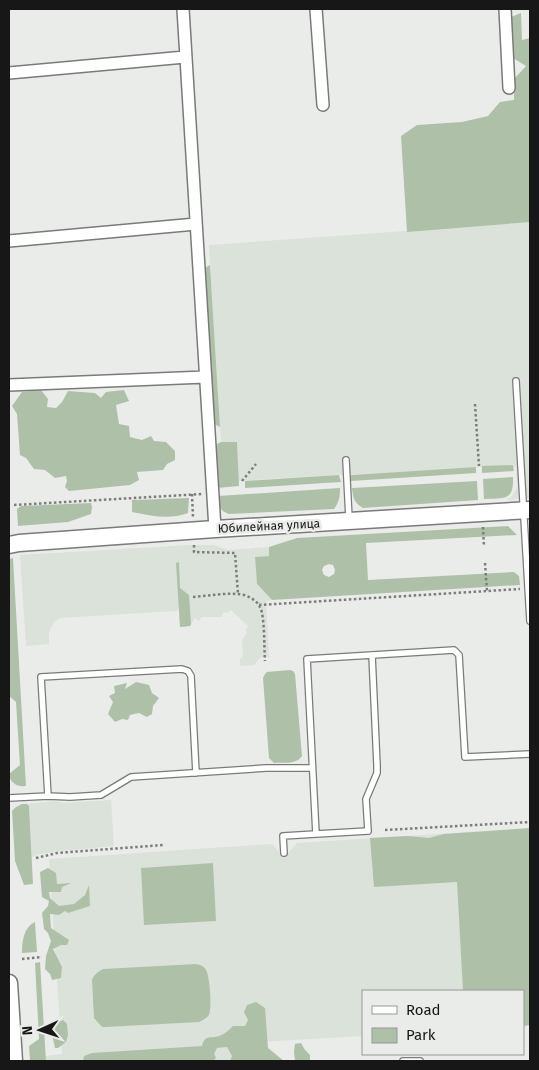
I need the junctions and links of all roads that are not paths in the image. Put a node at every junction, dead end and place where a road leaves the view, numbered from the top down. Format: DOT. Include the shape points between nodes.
graph roads {
  1 [pos="182,9"];
  2 [pos="316,9"];
  3 [pos="505,9"];
  4 [pos="185,57"];
  5 [pos="9,73"];
  6 [pos="509,88"];
  7 [pos="323,105"];
  8 [pos="196,224"];
  9 [pos="9,241"];
  10 [pos="205,377"];
  11 [pos="516,381"];
  12 [pos="9,385"];
  13 [pos="346,460"];
  14 [pos="527,511"];
  15 [pos="349,521"];
  16 [pos="215,530"];
  17 [pos="9,545"];
  18 [pos="530,621"];
  19 [pos="372,655"];
  20 [pos="530,754"];
  21 [pos="312,768"];
  22 [pos="196,774"];
  23 [pos="48,796"];
  24 [pos="9,798"];
  25 [pos="316,834"];
  26 [pos="284,853"];
  27 [pos="9,983"];
  28 [pos="14,1061"];
  29 [pos="403,1061"];
  30 [pos="420,1061"];
  1 -- 4 [label="street"];
  2 -- 7 [label="street"];
  3 -- 6 [label="street"];
  4 -- 5 [label="street"];
  4 -- 8 [label="street"];
  8 -- 9 [label="street"];
  8 -- 10 [label="street"];
  10 -- 12 [label="street"];
  10 -- 16 [label="street"];
  11 -- 14 [label="lane"];
  13 -- 15 [label="lane"];
  14 -- 15 [label="main road, Юбилейная улица"];
  14 -- 18 [label="lane"];
  15 -- 16 [label="main road, Юбилейная улица"];
  16 -- 17 [label="main road, Юбилейная улица"];
  19 -- 20 [label="lane" via="454,650 459,655 465,757"];
  19 -- 21 [label="lane" via="306,659"];
  19 -- 25 [label="lane" via="377,773 366,799 368,831"];
  21 -- 22 [label="lane"];
  21 -- 25 [label="lane"];
  22 -- 23 [label="lane" via="130,777 101,795"];
  22 -- 23 [label="lane" via="191,676 188,671 42,677"];
  23 -- 24 [label="lane"];
  25 -- 26 [label="lane" via="283,836"];
  27 -- 28 [label="main road"];
  29 -- 30 [label="lane"];
}
